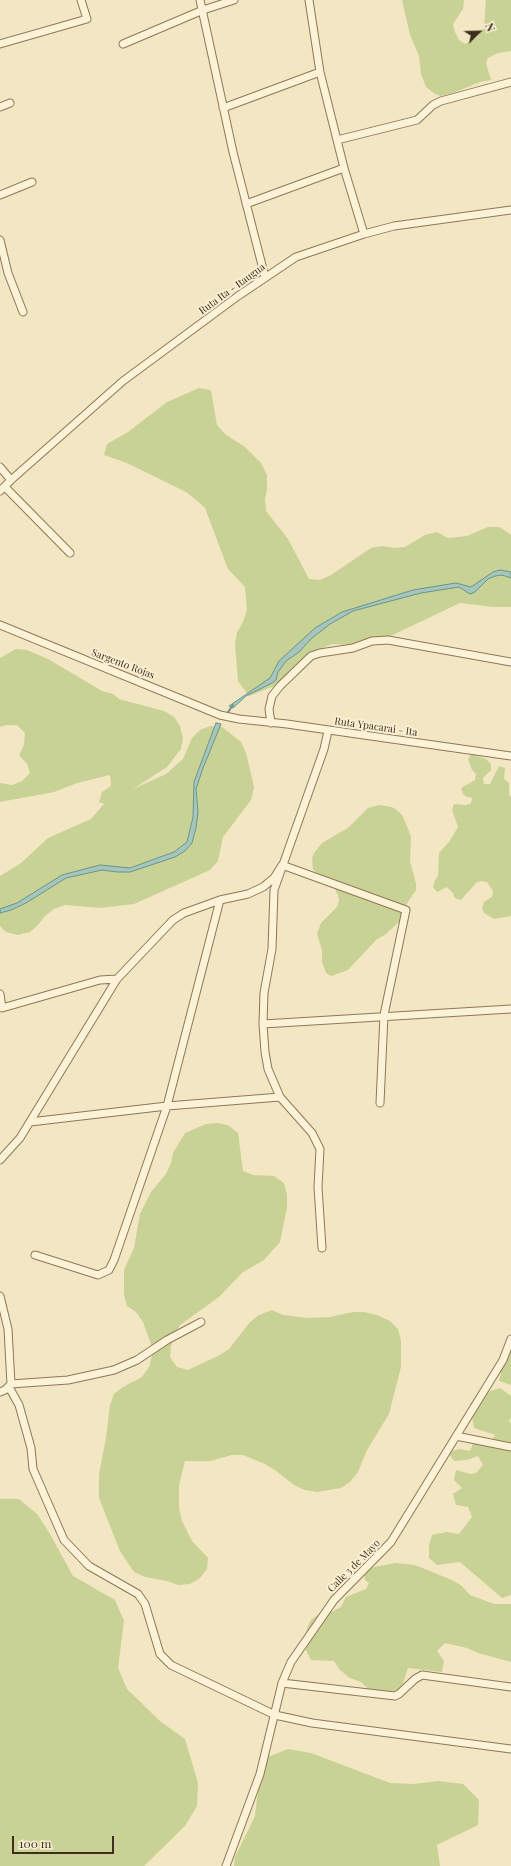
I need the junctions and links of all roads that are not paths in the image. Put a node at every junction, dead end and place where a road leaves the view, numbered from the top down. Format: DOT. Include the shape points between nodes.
graph roads {
  1 [pos="82,0"];
  2 [pos="200,0"];
  3 [pos="234,0"];
  4 [pos="309,0"];
  5 [pos="203,10"];
  6 [pos="0,44"];
  7 [pos="123,44"];
  8 [pos="320,72"];
  9 [pos="511,82"];
  10 [pos="10,102"];
  11 [pos="0,107"];
  12 [pos="223,108"];
  13 [pos="337,140"];
  14 [pos="344,168"];
  15 [pos="32,182"];
  16 [pos="0,195"];
  17 [pos="246,204"];
  18 [pos="511,210"];
  19 [pos="364,234"];
  20 [pos="0,240"];
  21 [pos="265,277"];
  22 [pos="23,312"];
  23 [pos="0,467"];
  24 [pos="11,480"];
  25 [pos="2,489"];
  26 [pos="70,553"];
  27 [pos="0,625"];
  28 [pos="511,662"];
  29 [pos="239,719"];
  30 [pos="271,723"];
  31 [pos="328,731"];
  32 [pos="511,756"];
  33 [pos="282,865"];
  34 [pos="220,900"];
  35 [pos="117,979"];
  36 [pos="0,994"];
  37 [pos="511,1009"];
  38 [pos="384,1015"];
  39 [pos="263,1024"];
  40 [pos="280,1097"];
  41 [pos="380,1103"];
  42 [pos="167,1106"];
  43 [pos="30,1122"];
  44 [pos="0,1160"];
  45 [pos="322,1248"];
  46 [pos="35,1255"];
  47 [pos="0,1296"];
  48 [pos="202,1322"];
  49 [pos="511,1339"];
  50 [pos="10,1385"];
  51 [pos="0,1392"];
  52 [pos="456,1436"];
  53 [pos="511,1447"];
  54 [pos="282,1683"];
  55 [pos="511,1687"];
  56 [pos="275,1714"];
  57 [pos="511,1749"];
  58 [pos="226,1866"];
  1 -- 6 [label="street" via="87,19"];
  2 -- 5 [label="street"];
  3 -- 5 [label="street"];
  4 -- 8 [label="street"];
  5 -- 7 [label="street"];
  5 -- 12 [label="street"];
  8 -- 12 [label="street"];
  8 -- 13 [label="street"];
  9 -- 13 [label="street" via="441,101 432,105 417,120"];
  10 -- 11 [label="street"];
  12 -- 17 [label="street"];
  13 -- 14 [label="street"];
  14 -- 17 [label="street"];
  14 -- 19 [label="street"];
  15 -- 16 [label="street"];
  17 -- 21 [label="street"];
  18 -- 19 [label="street, Ruta Ita - Itaugua" via="394,226"];
  19 -- 21 [label="street, Ruta Ita - Itaugua" via="296,257"];
  20 -- 22 [label="street" via="8,272"];
  21 -- 24 [label="street, Ruta Ita - Itaugua" via="123,381"];
  23 -- 24 [label="street"];
  24 -- 25 [label="street, Ruta Ita - Itaugua"];
  25 -- 26 [label="street"];
  27 -- 29 [label="street, Sargento Rojas" via="220,715"];
  28 -- 30 [label="street" via="388,640 372,641 354,648 320,653 311,656 272,696 269,709"];
  29 -- 30 [label="street, Ruta Ypacarai - Ita"];
  30 -- 31 [label="street, Ruta Ypacarai - Ita"];
  31 -- 32 [label="street, Ruta Ypacarai - Ita"];
  31 -- 33 [label="street" via="324,749"];
  33 -- 34 [label="street" via="274,878 263,887 248,894"];
  33 -- 38 [label="street" via="406,910"];
  33 -- 39 [label="street" via="274,896 272,949 264,993"];
  34 -- 35 [label="street" via="184,913 173,920"];
  34 -- 42 [label="street"];
  35 -- 36 [label="street" via="100,980 2,1008"];
  35 -- 43 [label="street"];
  37 -- 38 [label="street"];
  38 -- 39 [label="street"];
  38 -- 41 [label="street"];
  39 -- 40 [label="street" via="268,1069"];
  40 -- 42 [label="street"];
  40 -- 45 [label="street" via="312,1133 320,1150 318,1187"];
  42 -- 43 [label="street"];
  42 -- 46 [label="street" via="109,1270 98,1275"];
  43 -- 44 [label="street" via="20,1138"];
  47 -- 50 [label="street" via="8,1329"];
  48 -- 50 [label="street" via="167,1340 137,1360 114,1370 68,1380"];
  49 -- 52 [label="street, Calle 3 de Mayo" via="503,1360"];
  50 -- 51 [label="street"];
  50 -- 56 [label="street" via="20,1405 31,1448 33,1469 69,1547 89,1566 138,1594 145,1604 160,1654 171,1665"];
  52 -- 53 [label="street"];
  52 -- 54 [label="street, Calle 3 de Mayo" via="391,1542 334,1600 291,1662"];
  54 -- 55 [label="street" via="394,1696 422,1675"];
  54 -- 56 [label="street, Calle 3 de Mayo"];
  56 -- 57 [label="street" via="312,1723"];
  56 -- 58 [label="street, Calle 3 de Mayo" via="260,1774"];
}
